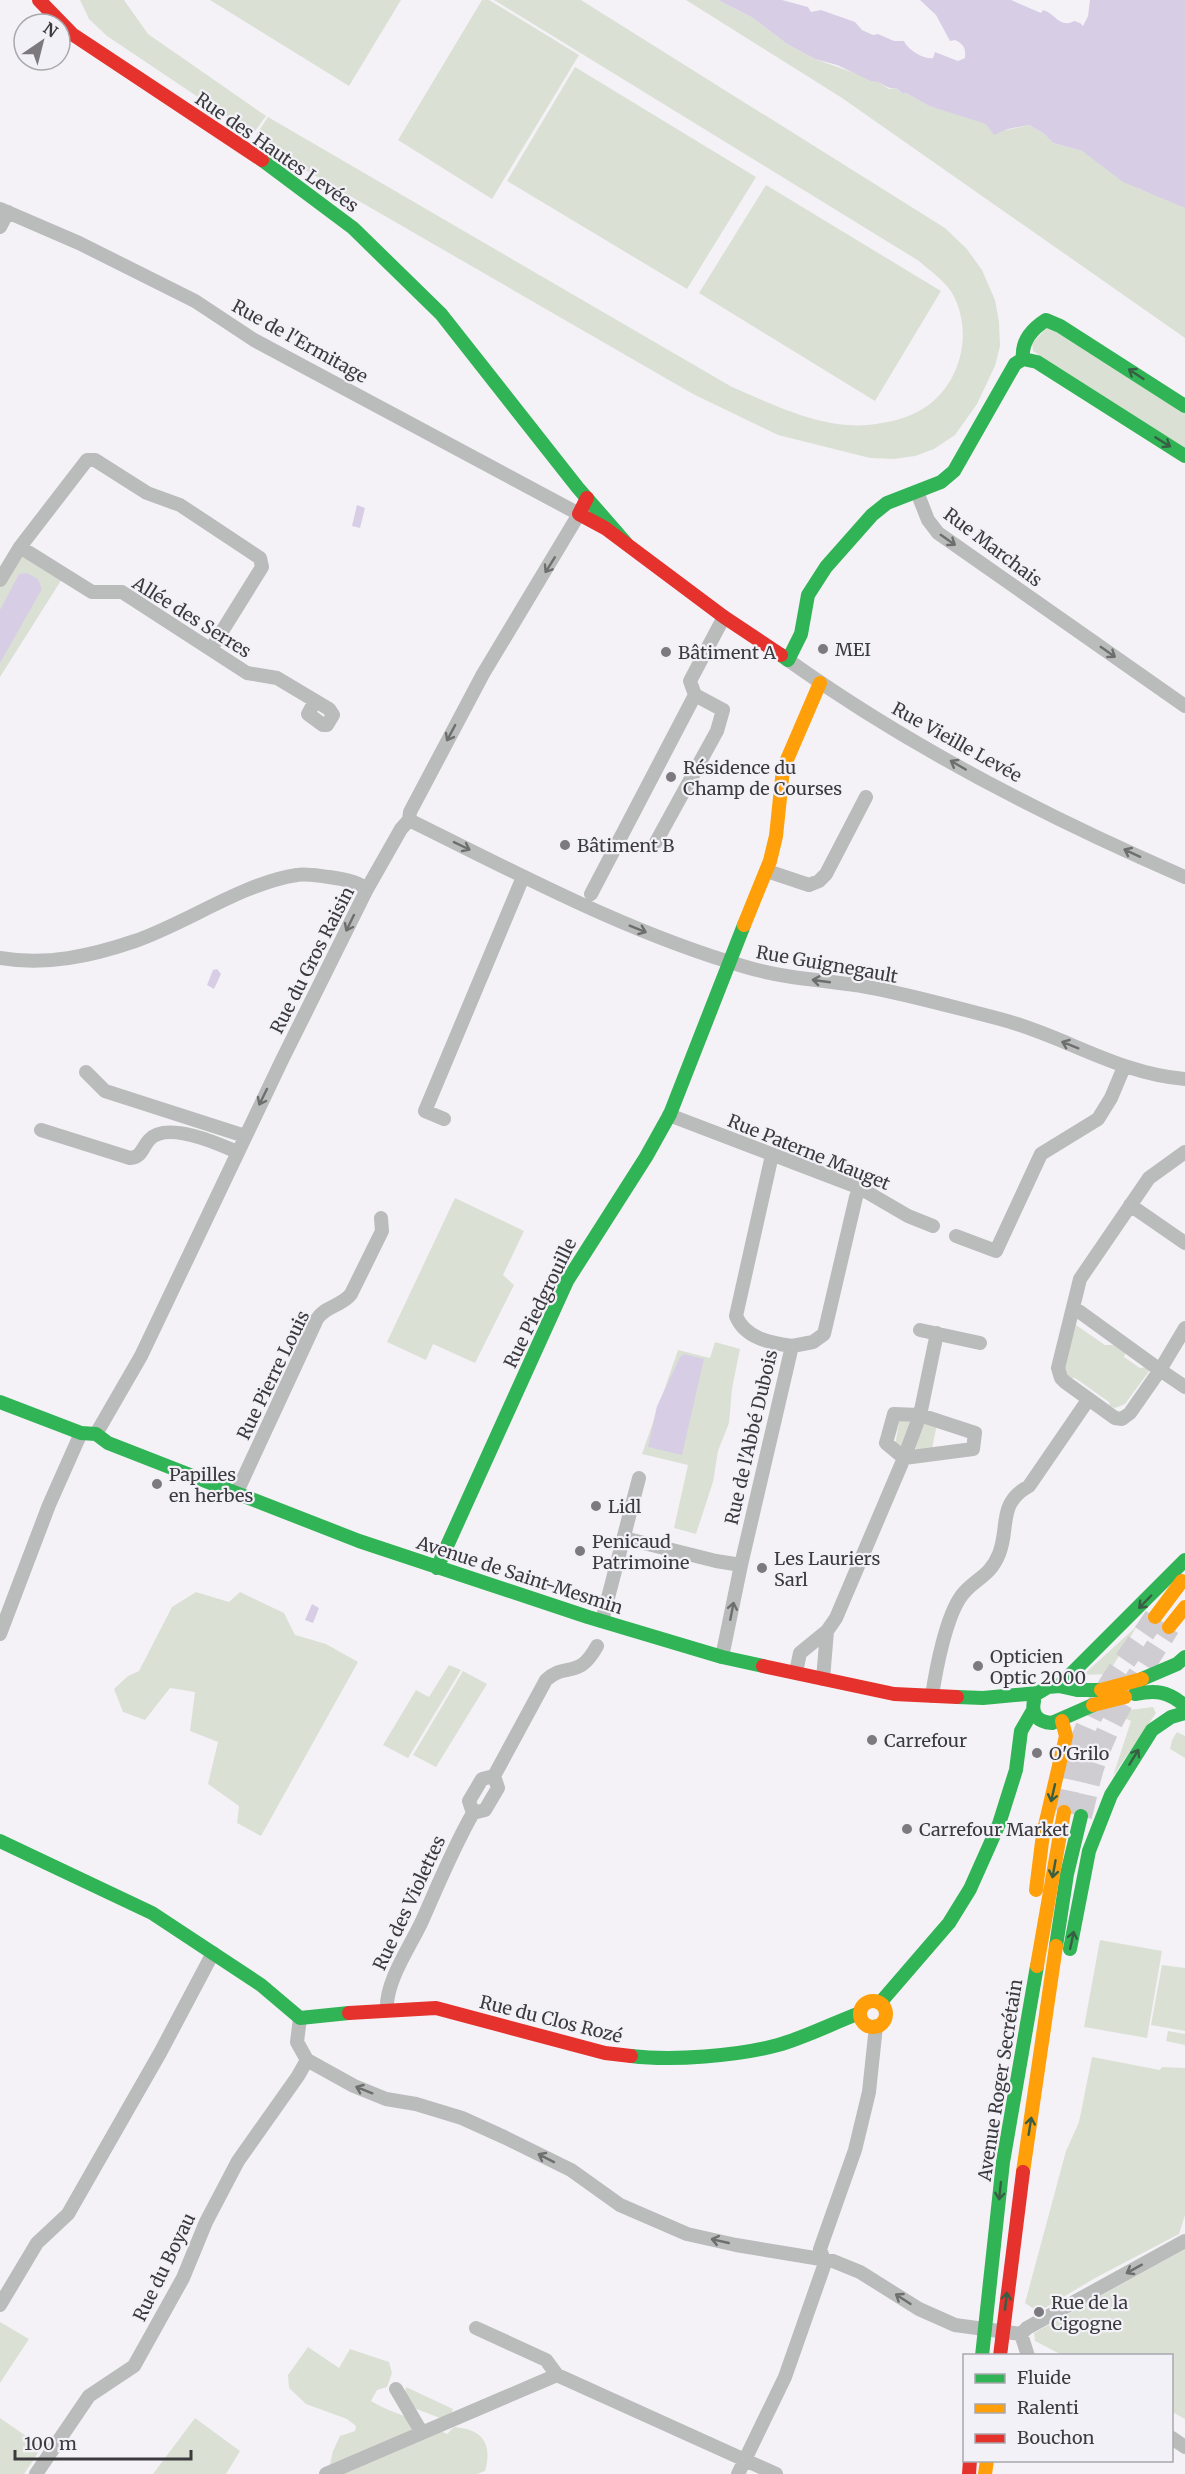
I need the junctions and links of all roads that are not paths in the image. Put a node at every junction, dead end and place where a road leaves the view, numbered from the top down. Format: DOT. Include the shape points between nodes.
graph roads {
  1 [pos="39,0"];
  2 [pos="4,210"];
  3 [pos="0,227"];
  4 [pos="1023,359"];
  5 [pos="1185,406"];
  6 [pos="1185,456"];
  7 [pos="917,492"];
  8 [pos="587,498"];
  9 [pos="579,514"];
  10 [pos="626,543"];
  11 [pos="20,547"];
  12 [pos="0,579"];
  13 [pos="724,618"];
  14 [pos="211,649"];
  15 [pos="788,660"];
  16 [pos="820,682"];
  17 [pos="695,695"];
  18 [pos="315,701"];
  19 [pos="1185,706"];
  20 [pos="866,796"];
  21 [pos="409,820"];
  22 [pos="656,842"];
  23 [pos="767,871"];
  24 [pos="524,877"];
  25 [pos="1185,877"];
  26 [pos="368,889"];
  27 [pos="591,894"];
  28 [pos="0,958"];
  29 [pos="729,961"];
  30 [pos="1124,1067"];
  31 [pos="86,1072"];
  32 [pos="1185,1079"];
  33 [pos="669,1115"];
  34 [pos="444,1119"];
  35 [pos="41,1130"];
  36 [pos="245,1136"];
  37 [pos="237,1152"];
  38 [pos="1185,1152"];
  39 [pos="772,1155"];
  40 [pos="860,1188"];
  41 [pos="1130,1205"];
  42 [pos="381,1218"];
  43 [pos="933,1226"];
  44 [pos="956,1236"];
  45 [pos="1185,1243"];
  46 [pos="1073,1307"];
  47 [pos="1185,1328"];
  48 [pos="920,1330"];
  49 [pos="937,1334"];
  50 [pos="980,1343"];
  51 [pos="792,1346"];
  52 [pos="1160,1370"];
  53 [pos="1185,1387"];
  54 [pos="1088,1400"];
  55 [pos="6,1404"];
  56 [pos="920,1415"];
  57 [pos="81,1433"];
  58 [pos="96,1434"];
  59 [pos="904,1458"];
  60 [pos="639,1478"];
  61 [pos="236,1494"];
  62 [pos="624,1538"];
  63 [pos="1185,1560"];
  64 [pos="741,1565"];
  65 [pos="436,1568"];
  66 [pos="1185,1578"];
  67 [pos="1185,1607"];
  68 [pos="1155,1617"];
  69 [pos="602,1621"];
  70 [pos="1169,1627"];
  71 [pos="827,1631"];
  72 [pos="0,1634"];
  73 [pos="597,1646"];
  74 [pos="722,1657"];
  75 [pos="1181,1660"];
  76 [pos="796,1672"];
  77 [pos="823,1679"];
  78 [pos="1059,1686"];
  79 [pos="1038,1693"];
  80 [pos="932,1696"];
  81 [pos="948,1697"];
  82 [pos="1185,1706"];
  83 [pos="1032,1712"];
  84 [pos="1185,1713"];
  85 [pos="1062,1721"];
  86 [pos="1064,1812"];
  87 [pos="1081,1816"];
  88 [pos="0,1841"];
  89 [pos="213,1953"];
  90 [pos="880,2003"];
  91 [pos="387,2010"];
  92 [pos="860,2013"];
  93 [pos="300,2018"];
  94 [pos="876,2026"];
  95 [pos="1025,2029"];
  96 [pos="1041,2057"];
  97 [pos="307,2060"];
  98 [pos="1185,2241"];
  99 [pos="823,2258"];
  100 [pos="0,2305"];
  101 [pos="476,2328"];
  102 [pos="984,2329"];
  103 [pos="1002,2331"];
  104 [pos="1021,2334"];
  105 [pos="982,2354"];
  106 [pos="1000,2354"];
  107 [pos="1028,2354"];
  108 [pos="557,2375"];
  109 [pos="396,2390"];
  110 [pos="422,2433"];
  111 [pos="745,2459"];
  112 [pos="36,2474"];
  113 [pos="326,2474"];
  114 [pos="738,2474"];
  115 [pos="776,2474"];
  1 -- 8 [label="street, Rue des Hautes Levées" via="72,34 267,164 353,228 441,314"];
  2 -- 3 [label="street"];
  2 -- 9 [label="street, Rue de l'Ermitage" via="195,301 254,340"];
  5 -- 4 [label="street, one-way" via="1046,320 1036,326 1025,342"];
  4 -- 6 [label="street, one-way" via="1037,362"];
  4 -- 7 [label="street" via="1015,364 954,471 941,482"];
  7 -- 15 [label="street" via="880,507 826,567 808,595 801,634"];
  7 -- 19 [label="street, Rue Marchais, one-way" via="938,533"];
  8 -- 9 [label="street"];
  8 -- 10 [label="street, Rue des Hautes Levées"];
  9 -- 10 [label="street, Rue Vieille Levée"];
  9 -- 21 [label="street, Rue du Gros Raisin, one-way" via="483,674"];
  10 -- 13 [label="street, Rue Vieille Levée"];
  11 -- 12 [label="street"];
  11 -- 14 [label="street, Allée des Serres" via="92,592 122,592"];
  11 -- 14 [label="street" via="87,460 95,460 147,493 180,505 263,563"];
  13 -- 15 [label="street, Rue Vieille Levée"];
  13 -- 17 [label="street" via="690,681"];
  14 -- 18 [label="street, Allée des Serres" via="247,673 277,678"];
  15 -- 16 [label="street, Rue Vieille Levée"];
  16 -- 23 [label="street, Rue Piedgrouille" via="779,782 774,845"];
  25 -- 16 [label="street, Rue Vieille Levée, one-way" via="979,777"];
  17 -- 22 [label="street" via="724,714"];
  17 -- 27 [label="street"];
  20 -- 23 [label="street" via="819,881 809,885"];
  21 -- 24 [label="street, Rue Guignegault, one-way"];
  21 -- 26 [label="street, Rue du Gros Raisin"];
  23 -- 29 [label="street, Rue Piedgrouille"];
  24 -- 29 [label="street, Rue Guignegault, one-way" via="636,929"];
  24 -- 34 [label="street" via="425,1111"];
  26 -- 28 [label="street" via="343,879 298,874 258,886 136,941 87,955 49,961"];
  26 -- 36 [label="street, Rue du Gros Raisin, one-way"];
  30 -- 29 [label="street, Rue Guignegault, one-way" via="1003,1020 867,987 788,977"];
  29 -- 33 [label="street, Rue Piedgrouille" via="705,1032"];
  30 -- 32 [label="street, Rue Guignegault"];
  30 -- 44 [label="street" via="1098,1119 1041,1154 1005,1246 996,1251"];
  31 -- 36 [label="street" via="105,1091"];
  33 -- 39 [label="street, Rue Paterne Mauget"];
  33 -- 65 [label="street, Rue Piedgrouille" via="567,1281"];
  35 -- 37 [label="street" via="130,1158 136,1158 156,1135 172,1131"];
  36 -- 37 [label="street, Rue du Gros Raisin"];
  37 -- 58 [label="street, Rue du Gros Raisin" via="141,1356"];
  38 -- 41 [label="street" via="1149,1178"];
  39 -- 40 [label="street, Rue Paterne Mauget"];
  39 -- 51 [label="street, Rue de l'Abbé Dubois" via="736,1316 755,1337"];
  40 -- 43 [label="street, Rue Paterne Mauget"];
  40 -- 51 [label="street" via="824,1334 813,1342"];
  41 -- 45 [label="street"];
  41 -- 46 [label="street" via="1080,1279"];
  42 -- 61 [label="street, Rue Pierre Louis" via="382,1231 351,1294 317,1319"];
  46 -- 52 [label="street"];
  46 -- 54 [label="street" via="1058,1368 1060,1378"];
  47 -- 52 [label="street"];
  48 -- 49 [label="street"];
  49 -- 50 [label="street"];
  49 -- 56 [label="street"];
  51 -- 64 [label="street, Rue de l'Abbé Dubois"];
  52 -- 53 [label="street"];
  52 -- 54 [label="street" via="1122,1419"];
  54 -- 80 [label="street" via="1029,1486 1015,1494 999,1554 991,1569 963,1593 952,1611"];
  55 -- 57 [label="street, Avenue de Saint-Mesmin"];
  56 -- 59 [label="street"];
  56 -- 59 [label="street" via="894,1414 886,1443"];
  56 -- 59 [label="street" via="975,1433 973,1449"];
  57 -- 58 [label="street, Avenue de Saint-Mesmin"];
  57 -- 72 [label="street"];
  58 -- 61 [label="street, Avenue de Saint-Mesmin" via="108,1443"];
  59 -- 71 [label="street"];
  60 -- 62 [label="street"];
  61 -- 65 [label="street, Avenue de Saint-Mesmin"];
  62 -- 64 [label="street"];
  62 -- 69 [label="street"];
  63 -- 78 [label="street, one-way"];
  74 -- 64 [label="street, Rue de l'Abbé Dubois, one-way"];
  65 -- 69 [label="street, Avenue de Saint-Mesmin"];
  66 -- 68 [label="street"];
  67 -- 70 [label="street"];
  69 -- 74 [label="street, Avenue de Saint-Mesmin"];
  71 -- 76 [label="street" via="800,1653"];
  71 -- 77 [label="street"];
  73 -- 91 [label="street, Rue des Violettes" via="584,1665 546,1680 494,1776 485,1777 477,1786 469,1801 473,1813 452,1850 389,1990"];
  74 -- 76 [label="street, Avenue de Saint-Mesmin"];
  75 -- 78 [label="street, Avenue de Saint-Mesmin, bridge" via="1143,1679 1101,1690"];
  76 -- 77 [label="street, Avenue de Saint-Mesmin"];
  77 -- 80 [label="street, Avenue de Saint-Mesmin" via="894,1694"];
  78 -- 79 [label="street, Avenue de Saint-Mesmin"];
  79 -- 81 [label="street, Avenue de Saint-Mesmin"];
  79 -- 83 [label="street"];
  80 -- 81 [label="street, Avenue de Saint-Mesmin"];
  81 -- 83 [label="street"];
  82 -- 85 [label="street, bridge" via="1175,1696 1155,1690 1082,1708"];
  83 -- 85 [label="street" via="1048,1723"];
  83 -- 90 [label="street" via="1021,1731 1016,1770 999,1824 970,1889 949,1923"];
  96 -- 84 [label="street, one-way" via="1066,1969 1089,1851 1111,1795 1152,1730"];
  85 -- 95 [label="street, one-way" via="1066,1736 1043,1834 1027,1955"];
  86 -- 95 [label="street, Avenue Roger Secrétain, one-way"];
  87 -- 96 [label="street, Avenue Roger Secrétain" via="1067,1874"];
  88 -- 89 [label="street" via="152,1913"];
  89 -- 93 [label="street" via="261,1985"];
  89 -- 100 [label="street" via="68,2214 37,2243"];
  90 -- 92 [label="street" via="866,2002"];
  90 -- 94 [label="street" via="885,2016"];
  91 -- 92 [label="street, Rue du Clos Rozé" via="436,2008 605,2053 638,2057 750,2051 780,2044"];
  91 -- 93 [label="street, Rue du Clos Rozé"];
  92 -- 94 [label="street" via="865,2023"];
  93 -- 97 [label="street" via="297,2042"];
  94 -- 99 [label="street" via="869,2092 855,2150 820,2250"];
  95 -- 102 [label="street, Avenue Roger Secrétain, one-way" via="1003,2162"];
  103 -- 96 [label="street, Avenue Roger Secrétain, one-way"];
  99 -- 97 [label="street, one-way" via="687,2234 620,2205 571,2170 504,2137 462,2118 386,2099"];
  97 -- 112 [label="street, Rue du Boyau" via="238,2161 206,2222 183,2278 134,2366 88,2396"];
  98 -- 104 [label="street, one-way"];
  102 -- 99 [label="street, one-way" via="937,2318 860,2272"];
  99 -- 111 [label="street" via="825,2263 785,2377"];
  101 -- 108 [label="street" via="546,2360"];
  102 -- 103 [label="street"];
  102 -- 105 [label="street, Avenue Roger Secrétain"];
  103 -- 104 [label="street"];
  103 -- 106 [label="street, Avenue Roger Secrétain"];
  104 -- 107 [label="street"];
  108 -- 110 [label="street"];
  108 -- 111 [label="street"];
  109 -- 110 [label="street"];
  110 -- 113 [label="street"];
  111 -- 114 [label="street"];
  111 -- 115 [label="street"];
}
